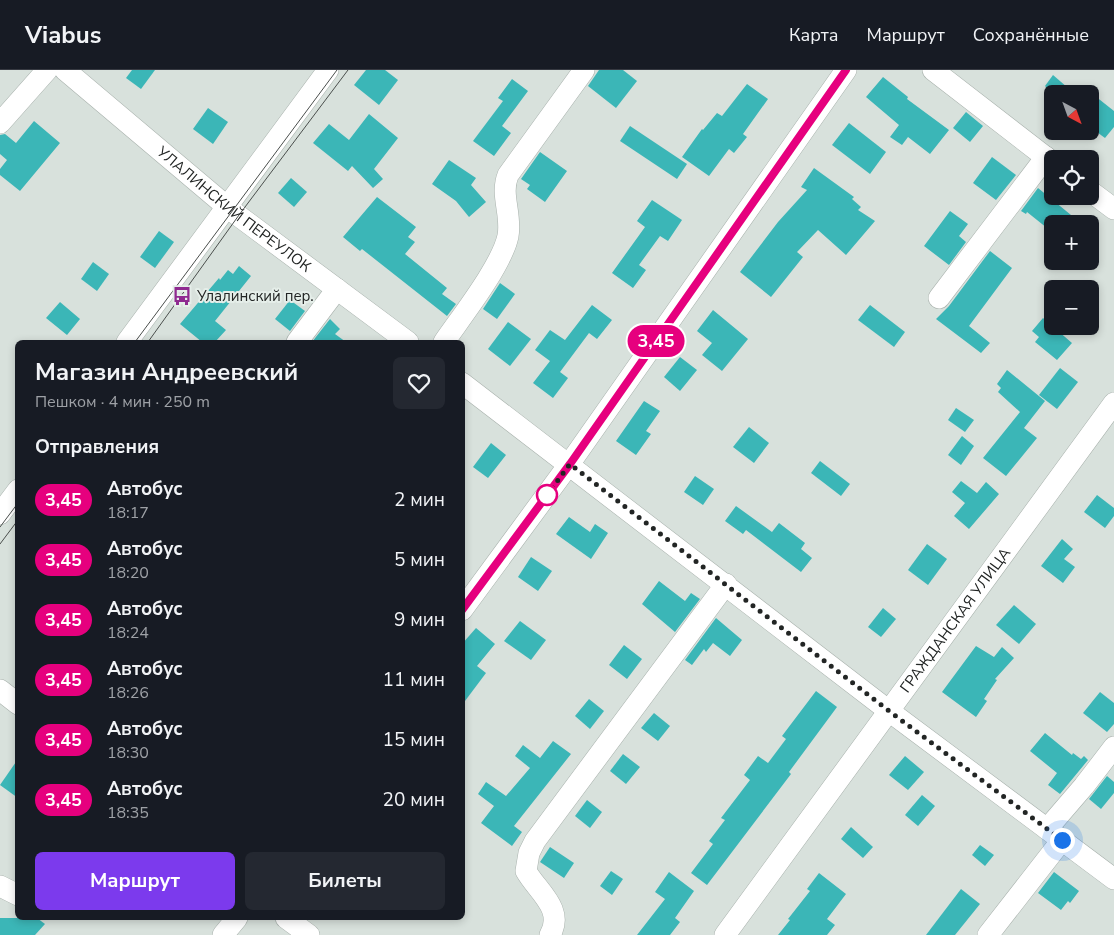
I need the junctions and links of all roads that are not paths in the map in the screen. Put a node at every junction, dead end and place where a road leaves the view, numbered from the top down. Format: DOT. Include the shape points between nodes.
graph roads {
  1 [pos="47,70"];
  2 [pos="65,70"];
  3 [pos="328,70"];
  4 [pos="584,70"];
  5 [pos="846,70"];
  6 [pos="933,70"];
  7 [pos="0,123"];
  8 [pos="1044,156"];
  9 [pos="1044,166"];
  10 [pos="1099,198"];
  11 [pos="227,206"];
  12 [pos="1114,209"];
  13 [pos="337,289"];
  14 [pos="939,298"];
  15 [pos="128,340"];
  16 [pos="298,340"];
  17 [pos="405,340"];
  18 [pos="445,340"];
  19 [pos="465,385"];
  20 [pos="1114,403"];
  21 [pos="570,464"];
  22 [pos="15,494"];
  23 [pos="0,514"];
  24 [pos="726,584"];
  25 [pos="465,606"];
  26 [pos="0,690"];
  27 [pos="15,702"];
  28 [pos="889,711"];
  29 [pos="1114,747"];
  30 [pos="1054,834"];
  31 [pos="1114,879"];
  32 [pos="0,886"];
  33 [pos="15,894"];
  34 [pos="235,920"];
  35 [pos="289,920"];
  36 [pos="223,935"];
  37 [pos="308,935"];
  38 [pos="550,935"];
  39 [pos="725,935"];
  40 [pos="988,935"];
  1 -- 7 [label="street"];
  2 -- 11 [label="street, УЛАЛИНСКИЙ ПЕРЕУЛОК"];
  3 -- 11 [label="street"];
  4 -- 18 [label="street" via="508,175 504,190 509,227 502,253"];
  5 -- 21 [label="street"];
  6 -- 8 [label="street"];
  9 -- 14 [label="street"];
  10 -- 12 [label="street"];
  11 -- 13 [label="street, УЛАЛИНСКИЙ ПЕРЕУЛОК"];
  11 -- 15 [label="street"];
  13 -- 16 [label="street"];
  13 -- 17 [label="street, УЛАЛИНСКИЙ ПЕРЕУЛОК"];
  19 -- 21 [label="street"];
  20 -- 28 [label="street, ГРАЖДАНСКАЯ УЛИЦА"];
  21 -- 24 [label="street"];
  21 -- 25 [label="street"];
  22 -- 23 [label="street"];
  24 -- 28 [label="street"];
  24 -- 38 [label="street" via="535,841 526,871 546,896 555,916"];
  26 -- 27 [label="street"];
  28 -- 30 [label="street"];
  28 -- 39 [label="street, ГРАЖДАНСКАЯ УЛИЦА"];
  29 -- 30 [label="street" via="1079,792"];
  30 -- 31 [label="street"];
  30 -- 40 [label="street"];
  32 -- 33 [label="street"];
  34 -- 36 [label="street"];
  35 -- 37 [label="street"];
}
